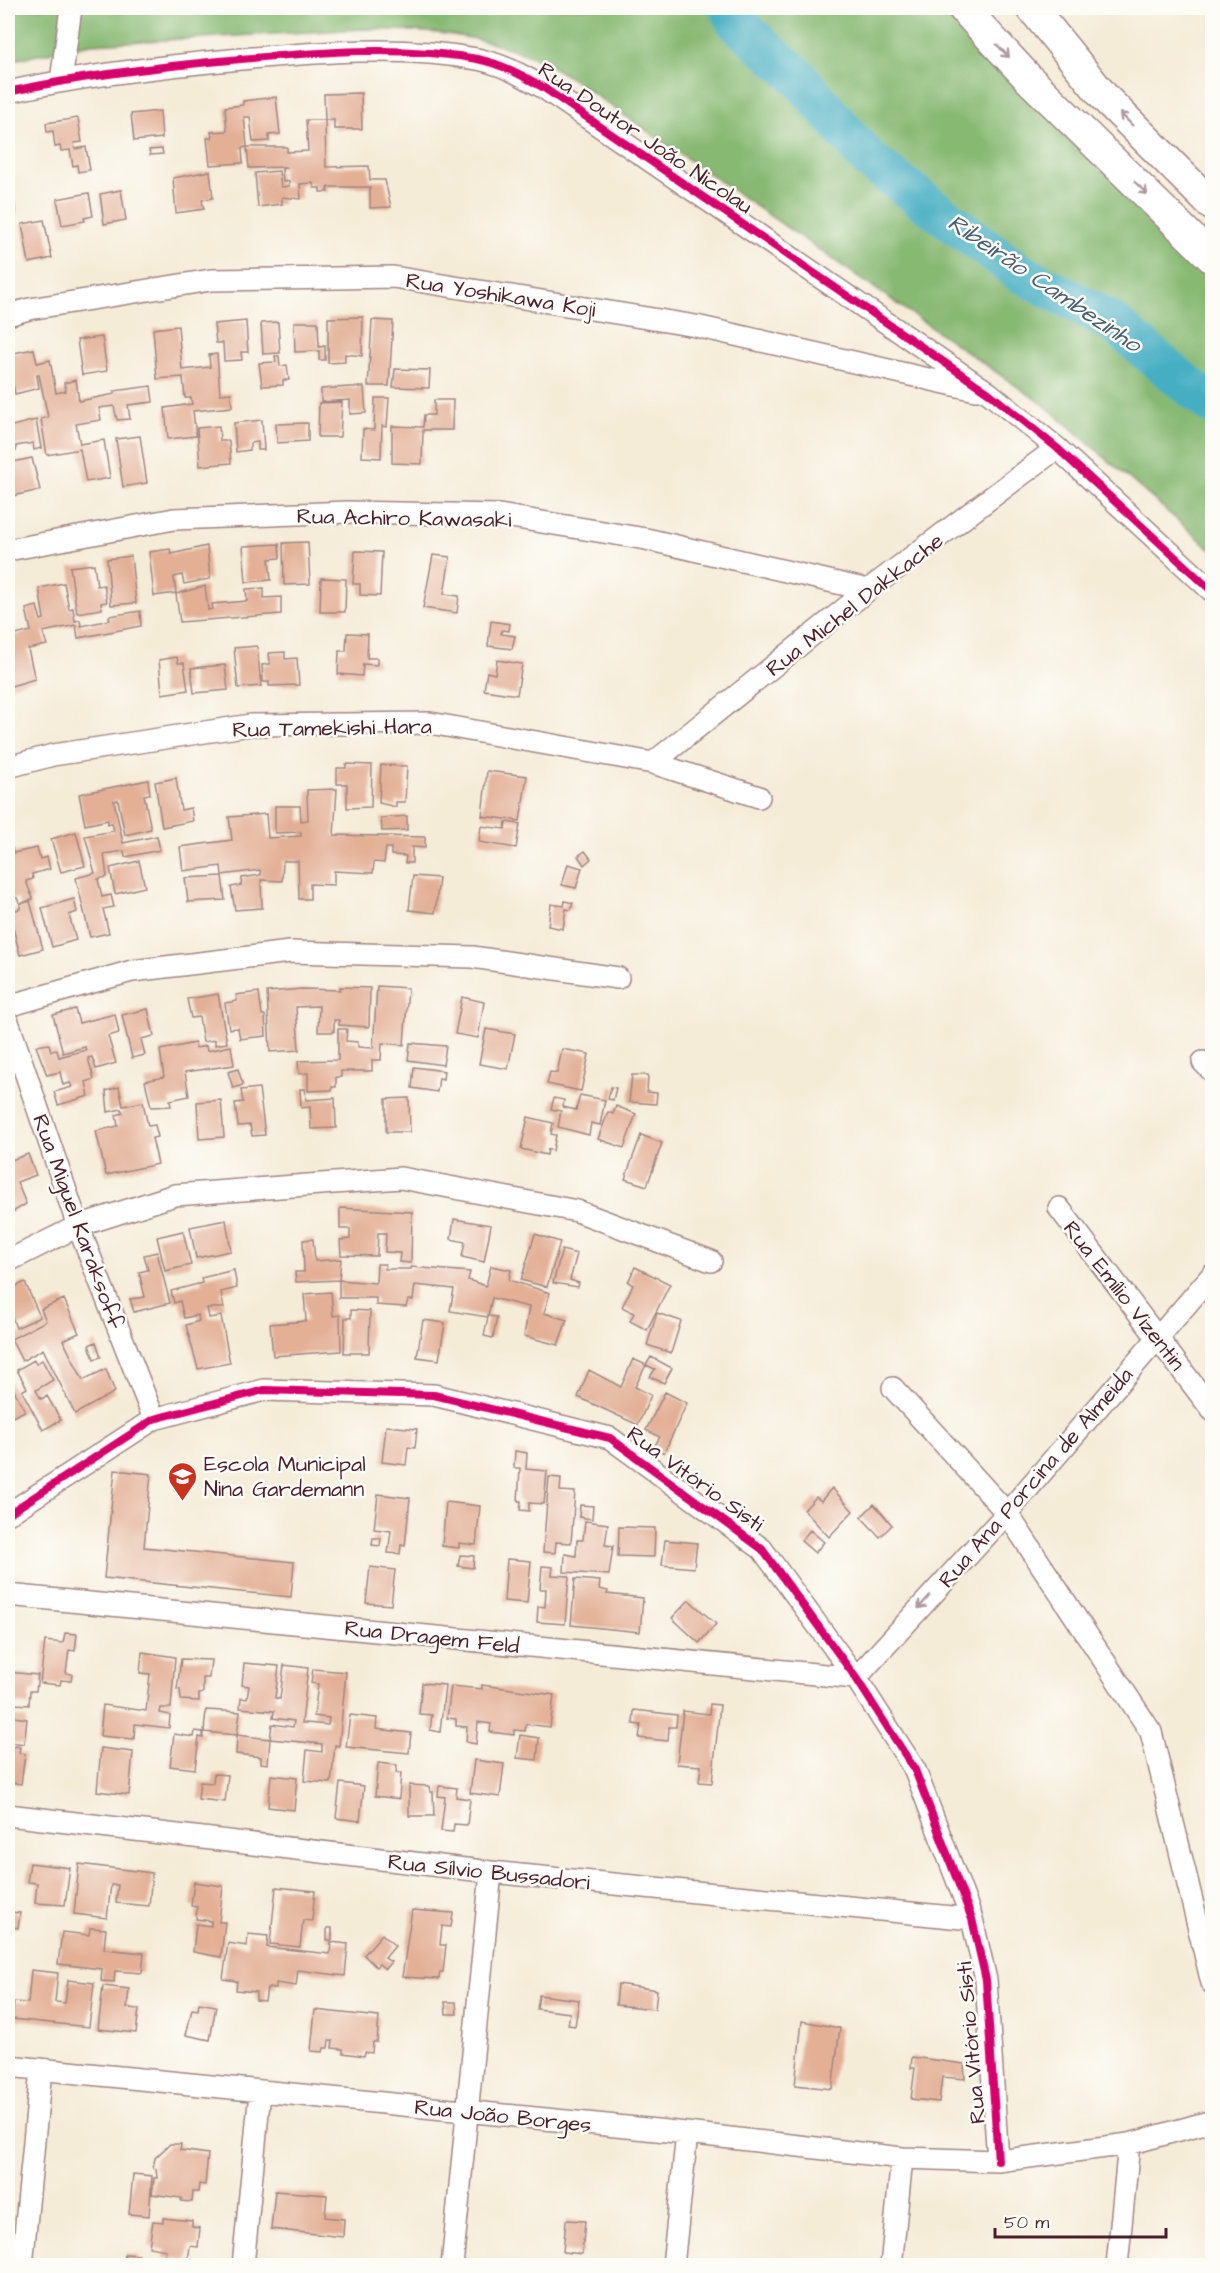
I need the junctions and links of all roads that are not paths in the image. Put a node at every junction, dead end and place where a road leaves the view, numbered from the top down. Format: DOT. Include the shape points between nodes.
graph roads {
  1 [pos="71,8"];
  2 [pos="963,8"];
  3 [pos="1032,8"];
  4 [pos="62,81"];
  5 [pos="8,92"];
  6 [pos="1212,205"];
  7 [pos="1212,258"];
  8 [pos="8,315"];
  9 [pos="989,393"];
  10 [pos="1057,448"];
  11 [pos="8,550"];
  12 [pos="868,590"];
  13 [pos="1212,591"];
  14 [pos="652,763"];
  15 [pos="8,767"];
  16 [pos="759,796"];
  17 [pos="618,978"];
  18 [pos="8,1006"];
  19 [pos="8,1022"];
  20 [pos="1059,1208"];
  21 [pos="78,1226"];
  22 [pos="8,1261"];
  23 [pos="711,1261"];
  24 [pos="1212,1275"];
  25 [pos="1157,1336"];
  26 [pos="893,1388"];
  27 [pos="1212,1410"];
  28 [pos="154,1419"];
  29 [pos="1006,1513"];
  30 [pos="8,1514"];
  31 [pos="8,1595"];
  32 [pos="856,1677"];
  33 [pos="8,1815"];
  34 [pos="491,1872"];
  35 [pos="972,1919"];
  36 [pos="1212,1983"];
  37 [pos="8,2066"];
  38 [pos="40,2069"];
  39 [pos="260,2091"];
  40 [pos="468,2111"];
  41 [pos="1212,2121"];
  42 [pos="687,2133"];
  43 [pos="1129,2144"];
  44 [pos="902,2158"];
  45 [pos="998,2161"];
  46 [pos="22,2265"];
  47 [pos="243,2265"];
  48 [pos="452,2265"];
  49 [pos="673,2265"];
  50 [pos="891,2265"];
  51 [pos="1117,2265"];
  1 -- 4 [label="street"];
  2 -- 7 [label="main road, one-way" via="1030,80"];
  6 -- 3 [label="main road, one-way" via="1104,98"];
  4 -- 5 [label="street, Rua Doutor João Nicolau"];
  4 -- 9 [label="street, Rua Doutor João Nicolau" via="279,55 388,51 479,60 515,71"];
  8 -- 9 [label="street, Rua Yoshikawa Koji" via="211,280 393,277 696,326"];
  9 -- 10 [label="street, Rua Doutor João Nicolau"];
  10 -- 12 [label="street, Rua Michel Dakkache"];
  10 -- 13 [label="street, Rua Doutor João Nicolau"];
  11 -- 12 [label="street, Rua Achiro Kawasaki" via="174,519 348,512 499,515 646,539"];
  12 -- 14 [label="street, Rua Michel Dakkache"];
  14 -- 15 [label="street, Rua Tamekishi Hara" via="430,723 251,725 53,755"];
  14 -- 16 [label="street, Rua Tamekishi Hara"];
  17 -- 18 [label="street" via="472,957 290,952 132,971"];
  19 -- 21 [label="street, Rua Miguel Karaksoff"];
  20 -- 25 [label="street, Rua Emílio Vizentin"];
  21 -- 22 [label="street"];
  21 -- 23 [label="street" via="175,1195 400,1178 578,1211"];
  21 -- 28 [label="street, Rua Miguel Karaksoff"];
  24 -- 25 [label="street, Rua Ana Porcina de Almeida"];
  25 -- 27 [label="street, Rua Emílio Vizentin"];
  25 -- 29 [label="street, Rua Ana Porcina de Almeida"];
  26 -- 29 [label="street"];
  28 -- 30 [label="street, Rua Vitório Sisti"];
  28 -- 32 [label="street, Rua Vitório Sisti" via="264,1390 422,1395 610,1438 762,1549"];
  29 -- 32 [label="street, Rua Ana Porcina de Almeida, one-way"];
  29 -- 36 [label="street" via="1151,1732"];
  31 -- 32 [label="street, Rua Dragem Feld"];
  32 -- 35 [label="street, Rua Vitório Sisti" via="915,1770"];
  33 -- 34 [label="street, Rua Sílvio Bussadori"];
  34 -- 35 [label="street, Rua Sílvio Bussadori"];
  34 -- 40 [label="street"];
  35 -- 45 [label="street, Rua Vitório Sisti" via="986,1980"];
  37 -- 38 [label="street, Rua João Borges"];
  38 -- 39 [label="street, Rua João Borges"];
  38 -- 46 [label="street"];
  39 -- 40 [label="street, Rua João Borges"];
  39 -- 47 [label="street"];
  40 -- 42 [label="street, Rua João Borges"];
  40 -- 48 [label="street"];
  41 -- 43 [label="street, Rua João Borges"];
  42 -- 44 [label="street, Rua João Borges"];
  42 -- 49 [label="street"];
  43 -- 45 [label="street, Rua João Borges"];
  43 -- 51 [label="street"];
  44 -- 45 [label="street, Rua João Borges"];
  44 -- 50 [label="street"];
}
